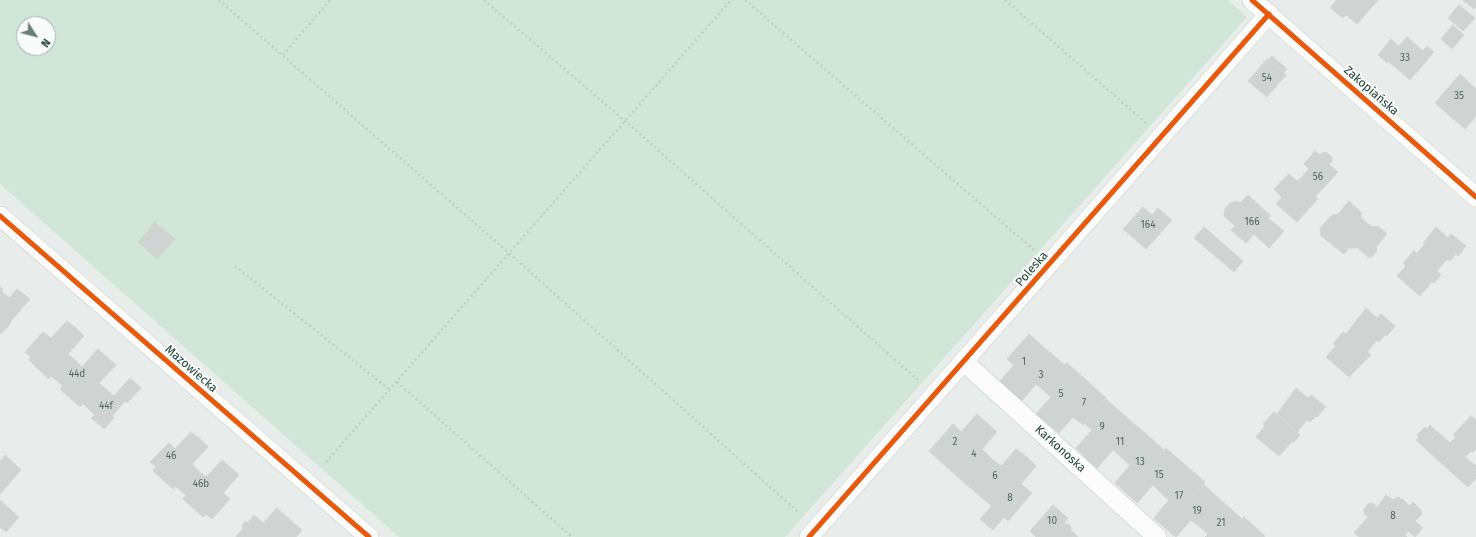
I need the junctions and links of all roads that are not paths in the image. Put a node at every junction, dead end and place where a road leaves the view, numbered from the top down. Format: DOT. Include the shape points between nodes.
graph roads {
  1 [pos="1254,1"];
  2 [pos="1268,14"];
  3 [pos="1476,197"];
  4 [pos="0,216"];
  5 [pos="964,362"];
  6 [pos="369,537"];
  7 [pos="809,537"];
  8 [pos="1157,537"];
  1 -- 2 [label="street, Zakopiańska"];
  2 -- 3 [label="street, Zakopiańska"];
  2 -- 5 [label="street, Poleska"];
  4 -- 6 [label="street, Mazowiecka"];
  5 -- 7 [label="street, Poleska"];
  5 -- 8 [label="street, Karkonoska"];
}
